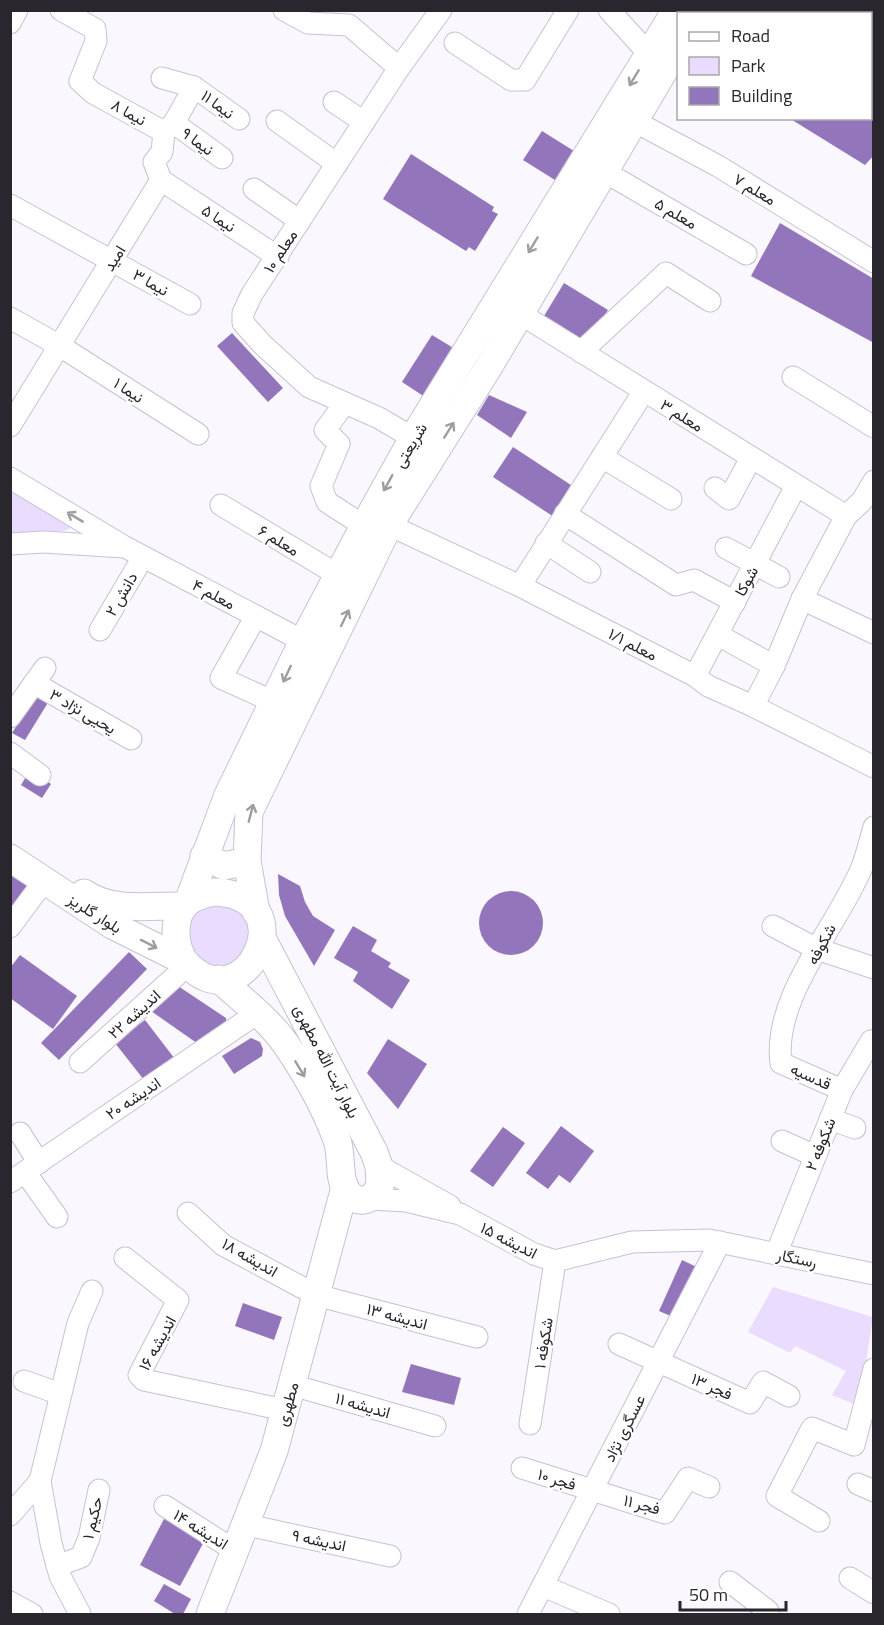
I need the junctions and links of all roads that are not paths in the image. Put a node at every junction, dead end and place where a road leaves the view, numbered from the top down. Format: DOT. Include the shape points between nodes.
graph roads {
  1 [pos="17,10"];
  2 [pos="61,10"];
  3 [pos="284,10"];
  4 [pos="441,10"];
  5 [pos="568,10"];
  6 [pos="609,10"];
  7 [pos="676,10"];
  8 [pos="10,23"];
  9 [pos="455,43"];
  10 [pos="677,49"];
  11 [pos="649,54"];
  12 [pos="399,68"];
  13 [pos="162,78"];
  14 [pos="194,87"];
  15 [pos="334,102"];
  16 [pos="239,120"];
  17 [pos="277,121"];
  18 [pos="634,121"];
  19 [pos="364,122"];
  20 [pos="169,128"];
  21 [pos="222,158"];
  22 [pos="337,164"];
  23 [pos="605,172"];
  24 [pos="161,180"];
  25 [pos="254,189"];
  26 [pos="10,205"];
  27 [pos="300,221"];
  28 [pos="746,254"];
  29 [pos="278,257"];
  30 [pos="112,261"];
  31 [pos="873,262"];
  32 [pos="710,301"];
  33 [pos="190,304"];
  34 [pos="519,313"];
  35 [pos="10,318"];
  36 [pos="60,346"];
  37 [pos="581,352"];
  38 [pos="478,361"];
  39 [pos="794,377"];
  40 [pos="644,391"];
  41 [pos="345,403"];
  42 [pos="10,426"];
  43 [pos="873,427"];
  44 [pos="198,434"];
  45 [pos="413,438"];
  46 [pos="602,457"];
  47 [pos="751,458"];
  48 [pos="10,478"];
  49 [pos="873,481"];
  50 [pos="796,486"];
  51 [pos="715,488"];
  52 [pos="671,499"];
  53 [pos="868,504"];
  54 [pos="221,505"];
  55 [pos="565,514"];
  56 [pos="846,516"];
  57 [pos="376,525"];
  58 [pos="546,543"];
  59 [pos="10,544"];
  60 [pos="726,548"];
  61 [pos="134,552"];
  62 [pos="755,564"];
  63 [pos="590,572"];
  64 [pos="338,575"];
  65 [pos="779,577"];
  66 [pos="520,586"];
  67 [pos="802,599"];
  68 [pos="735,602"];
  69 [pos="256,616"];
  70 [pos="100,630"];
  71 [pos="873,633"];
  72 [pos="718,635"];
  73 [pos="303,641"];
  74 [pos="774,666"];
  75 [pos="695,676"];
  76 [pos="274,702"];
  77 [pos="753,706"];
  78 [pos="13,709"];
  79 [pos="131,739"];
  80 [pos="10,753"];
  81 [pos="873,767"];
  82 [pos="40,775"];
  83 [pos="873,827"];
  84 [pos="10,842"];
  85 [pos="204,856"];
  86 [pos="10,858"];
  87 [pos="246,861"];
  88 [pos="868,870"];
  89 [pos="44,881"];
  90 [pos="186,904"];
  91 [pos="256,912"];
  92 [pos="773,926"];
  93 [pos="10,927"];
  94 [pos="263,940"];
  95 [pos="818,949"];
  96 [pos="186,963"];
  97 [pos="873,968"];
  98 [pos="219,979"];
  99 [pos="291,990"];
  100 [pos="256,1014"];
  101 [pos="873,1041"];
  102 [pos="284,1042"];
  103 [pos="80,1062"];
  104 [pos="781,1063"];
  105 [pos="842,1090"];
  106 [pos="830,1119"];
  107 [pos="855,1128"];
  108 [pos="20,1133"];
  109 [pos="782,1141"];
  110 [pos="815,1156"];
  111 [pos="25,1172"];
  112 [pos="367,1188"];
  113 [pos="188,1213"];
  114 [pos="460,1214"];
  115 [pos="57,1217"];
  116 [pos="720,1242"];
  117 [pos="776,1254"];
  118 [pos="125,1258"];
  119 [pos="555,1261"];
  120 [pos="873,1274"];
  121 [pos="92,1291"];
  122 [pos="316,1295"];
  123 [pos="477,1337"];
  124 [pos="619,1344"];
  125 [pos="658,1362"];
  126 [pos="873,1369"];
  127 [pos="24,1381"];
  128 [pos="60,1394"];
  129 [pos="789,1396"];
  130 [pos="289,1397"];
  131 [pos="530,1424"];
  132 [pos="435,1426"];
  133 [pos="522,1468"];
  134 [pos="40,1481"];
  135 [pos="709,1486"];
  136 [pos="99,1490"];
  137 [pos="592,1490"];
  138 [pos="165,1506"];
  139 [pos="10,1515"];
  140 [pos="819,1521"];
  141 [pos="247,1525"];
  142 [pos="237,1552"];
  143 [pos="390,1556"];
  144 [pos="57,1566"];
  145 [pos="850,1578"];
  146 [pos="730,1582"];
  147 [pos="543,1586"];
  148 [pos="873,1593"];
  149 [pos="80,1614"];
  150 [pos="210,1614"];
  151 [pos="528,1614"];
  152 [pos="609,1614"];
  153 [pos="765,1614"];
  1 -- 8 [label="street"];
  2 -- 20 [label="street, نیما ۸" via="95,29 96,41 80,81 93,93"];
  3 -- 12 [label="street" via="308,23 349,25"];
  4 -- 12 [label="street, معلم ۱۰"];
  5 -- 9 [label="street" via="525,80 511,80"];
  6 -- 11 [label="street"];
  7 -- 11 [label="main road, شریعتی"];
  10 -- 18 [label="main road, شریعتی"];
  11 -- 38 [label="main road, شریعتی, one-way"];
  12 -- 19 [label="street, معلم ۱۰"];
  13 -- 14 [label="street, نیما ۱۱"];
  14 -- 16 [label="street, نیما ۱۱"];
  14 -- 20 [label="street"];
  15 -- 19 [label="street"];
  17 -- 22 [label="street"];
  18 -- 23 [label="main road, شریعتی"];
  18 -- 31 [label="street, معلم ۷" via="718,166"];
  19 -- 22 [label="street, معلم ۱۰"];
  20 -- 21 [label="street, نیما ۹"];
  20 -- 24 [label="street" via="162,152 154,162"];
  22 -- 27 [label="street, معلم ۱۰"];
  23 -- 28 [label="street, معلم ۵"];
  23 -- 34 [label="main road, شریعتی"];
  24 -- 29 [label="street, نیما ۵"];
  24 -- 30 [label="street, امید"];
  25 -- 27 [label="street"];
  26 -- 30 [label="street, نیما ۳"];
  27 -- 29 [label="street, معلم ۱۰"];
  29 -- 41 [label="street, معلم ۱۰" via="252,294 243,322 309,387"];
  30 -- 33 [label="street, نیما ۳"];
  30 -- 36 [label="street, امید"];
  32 -- 37 [label="street" via="666,273"];
  34 -- 37 [label="street, معلم ۳"];
  34 -- 38 [label="main road, شریعتی"];
  35 -- 36 [label="street, نیما ۱"];
  36 -- 42 [label="street, امید"];
  36 -- 44 [label="street, نیما ۱"];
  37 -- 40 [label="street, معلم ۳"];
  38 -- 45 [label="main road, شریعتی"];
  57 -- 38 [label="main road, شریعتی, one-way"];
  39 -- 43 [label="street"];
  40 -- 46 [label="street"];
  40 -- 47 [label="street, معلم ۳"];
  41 -- 45 [label="street, معلم ۱۰"];
  41 -- 57 [label="street, معلم ۱/۱" via="325,430 339,444 321,486 327,502"];
  45 -- 57 [label="main road, شریعتی, one-way"];
  46 -- 52 [label="street"];
  46 -- 55 [label="street"];
  47 -- 50 [label="street, معلم ۳"];
  47 -- 51 [label="street" via="729,499"];
  61 -- 48 [label="street, معلم ۴, one-way"];
  49 -- 53 [label="street"];
  50 -- 56 [label="street, معلم ۳"];
  50 -- 62 [label="street, شوکا"];
  53 -- 56 [label="street"];
  54 -- 64 [label="street, معلم ۶"];
  55 -- 58 [label="street"];
  55 -- 68 [label="street" via="676,585 694,580"];
  56 -- 67 [label="street"];
  57 -- 64 [label="main road, شریعتی"];
  57 -- 66 [label="street, معلم ۱/۱"];
  87 -- 57 [label="main road, شریعتی, one-way" via="249,812"];
  58 -- 63 [label="street"];
  58 -- 66 [label="street"];
  59 -- 61 [label="street" via="43,542"];
  60 -- 62 [label="street"];
  61 -- 69 [label="street, معلم ۴"];
  61 -- 70 [label="street, دانش ۲"];
  62 -- 65 [label="street"];
  62 -- 68 [label="street, شوکا"];
  64 -- 73 [label="main road, شریعتی"];
  66 -- 75 [label="street, معلم ۱/۱"];
  67 -- 71 [label="street"];
  67 -- 74 [label="street"];
  68 -- 72 [label="street, شوکا"];
  69 -- 73 [label="street, معلم ۴"];
  69 -- 76 [label="street" via="221,678"];
  72 -- 74 [label="street"];
  72 -- 75 [label="street, شوکا"];
  73 -- 76 [label="main road, شریعتی, one-way"];
  74 -- 77 [label="street"];
  75 -- 77 [label="street, معلم ۱/۱" via="708,687"];
  76 -- 85 [label="main road, شریعتی" via="228,795"];
  77 -- 81 [label="street, معلم ۱/۱"];
  78 -- 79 [label="street, یحیی نژاد ۳" via="40,676"];
  80 -- 82 [label="street"];
  83 -- 88 [label="street, شکوفه"];
  84 -- 90 [label="main road, بلوار گلریز" via="95,900 135,907"];
  85 -- 87 [label="main road" via="224,866"];
  85 -- 90 [label="main road, شریعتی"];
  86 -- 89 [label="main road, بلوار گلریز"];
  87 -- 91 [label="main road, شریعتی"];
  88 -- 95 [label="street, شکوفه"];
  89 -- 93 [label="street"];
  89 -- 96 [label="main road, بلوار گلریز, one-way" via="112,925"];
  90 -- 91 [label="main road" via="208,893 226,892 248,902"];
  90 -- 96 [label="main road" via="176,928 176,939"];
  91 -- 94 [label="main road"];
  92 -- 95 [label="street"];
  94 -- 98 [label="main road" via="257,957 245,971"];
  94 -- 99 [label="main road, بلوار آیت الله مطهری"];
  95 -- 97 [label="street"];
  95 -- 104 [label="street, شکوفه" via="785,1012 779,1044"];
  96 -- 98 [label="main road" via="197,973"];
  96 -- 103 [label="street, اندیشه ۲۲"];
  98 -- 100 [label="main road, بلوار آیت الله مطهری"];
  99 -- 102 [label="main road" via="274,988 264,999"];
  99 -- 112 [label="main road, بلوار آیت الله مطهری"];
  100 -- 102 [label="main road, بلوار آیت الله مطهری"];
  100 -- 111 [label="street, اندیشه ۲۰"];
  101 -- 105 [label="street, شکوفه ۲"];
  102 -- 112 [label="main road, بلوار آیت الله مطهری, one-way"];
  104 -- 105 [label="street, قدسیه"];
  105 -- 106 [label="street, شکوفه ۲"];
  106 -- 107 [label="street"];
  106 -- 110 [label="street, شکوفه ۲"];
  108 -- 111 [label="street"];
  109 -- 110 [label="street"];
  110 -- 117 [label="street, شکوفه ۲"];
  111 -- 115 [label="street"];
  112 -- 114 [label="street, اندیشه ۱۵"];
  112 -- 114 [label="street" via="442,1200"];
  112 -- 122 [label="main road, مطهری" via="327,1252"];
  113 -- 122 [label="street, اندیشه ۱۸" via="223,1245"];
  114 -- 119 [label="street, اندیشه ۱۵" via="534,1254"];
  116 -- 117 [label="street, رستگار"];
  116 -- 119 [label="street, اندیشه ۱۵" via="632,1242"];
  116 -- 125 [label="street, عسگری نژاد"];
  117 -- 120 [label="street, رستگار"];
  118 -- 130 [label="street, اندیشه ۱۶" via="178,1300 139,1375 144,1380"];
  119 -- 131 [label="street, شکوفه ۱"];
  121 -- 128 [label="street" via="82,1308"];
  122 -- 123 [label="street, اندیشه ١٣"];
  122 -- 130 [label="main road, مطهری"];
  124 -- 125 [label="street"];
  125 -- 129 [label="street, فجر ۱۳" via="750,1403 763,1382"];
  125 -- 137 [label="street, عسگری نژاد"];
  126 -- 140 [label="street" via="854,1445 812,1428 777,1496"];
  127 -- 128 [label="street"];
  128 -- 134 [label="street"];
  130 -- 132 [label="street, اندیشه ۱۱"];
  130 -- 141 [label="main road, مطهری"];
  133 -- 137 [label="street, فجر ۱۰"];
  134 -- 139 [label="street"];
  134 -- 144 [label="street"];
  135 -- 137 [label="street, فجر ۱۱" via="688,1478 665,1513"];
  136 -- 144 [label="street, حکیم ۱" via="89,1539 81,1557"];
  137 -- 147 [label="street, عسگری نژاد"];
  138 -- 142 [label="street, اندیشه ۱۴"];
  141 -- 142 [label="main road, مطهری"];
  141 -- 143 [label="street, اندیشه ۹"];
  142 -- 150 [label="main road, مطهری"];
  144 -- 149 [label="street"];
  145 -- 148 [label="street"];
  146 -- 153 [label="street" via="768,1611"];
  147 -- 151 [label="street, عسگری نژاد"];
  147 -- 152 [label="street"];
}
